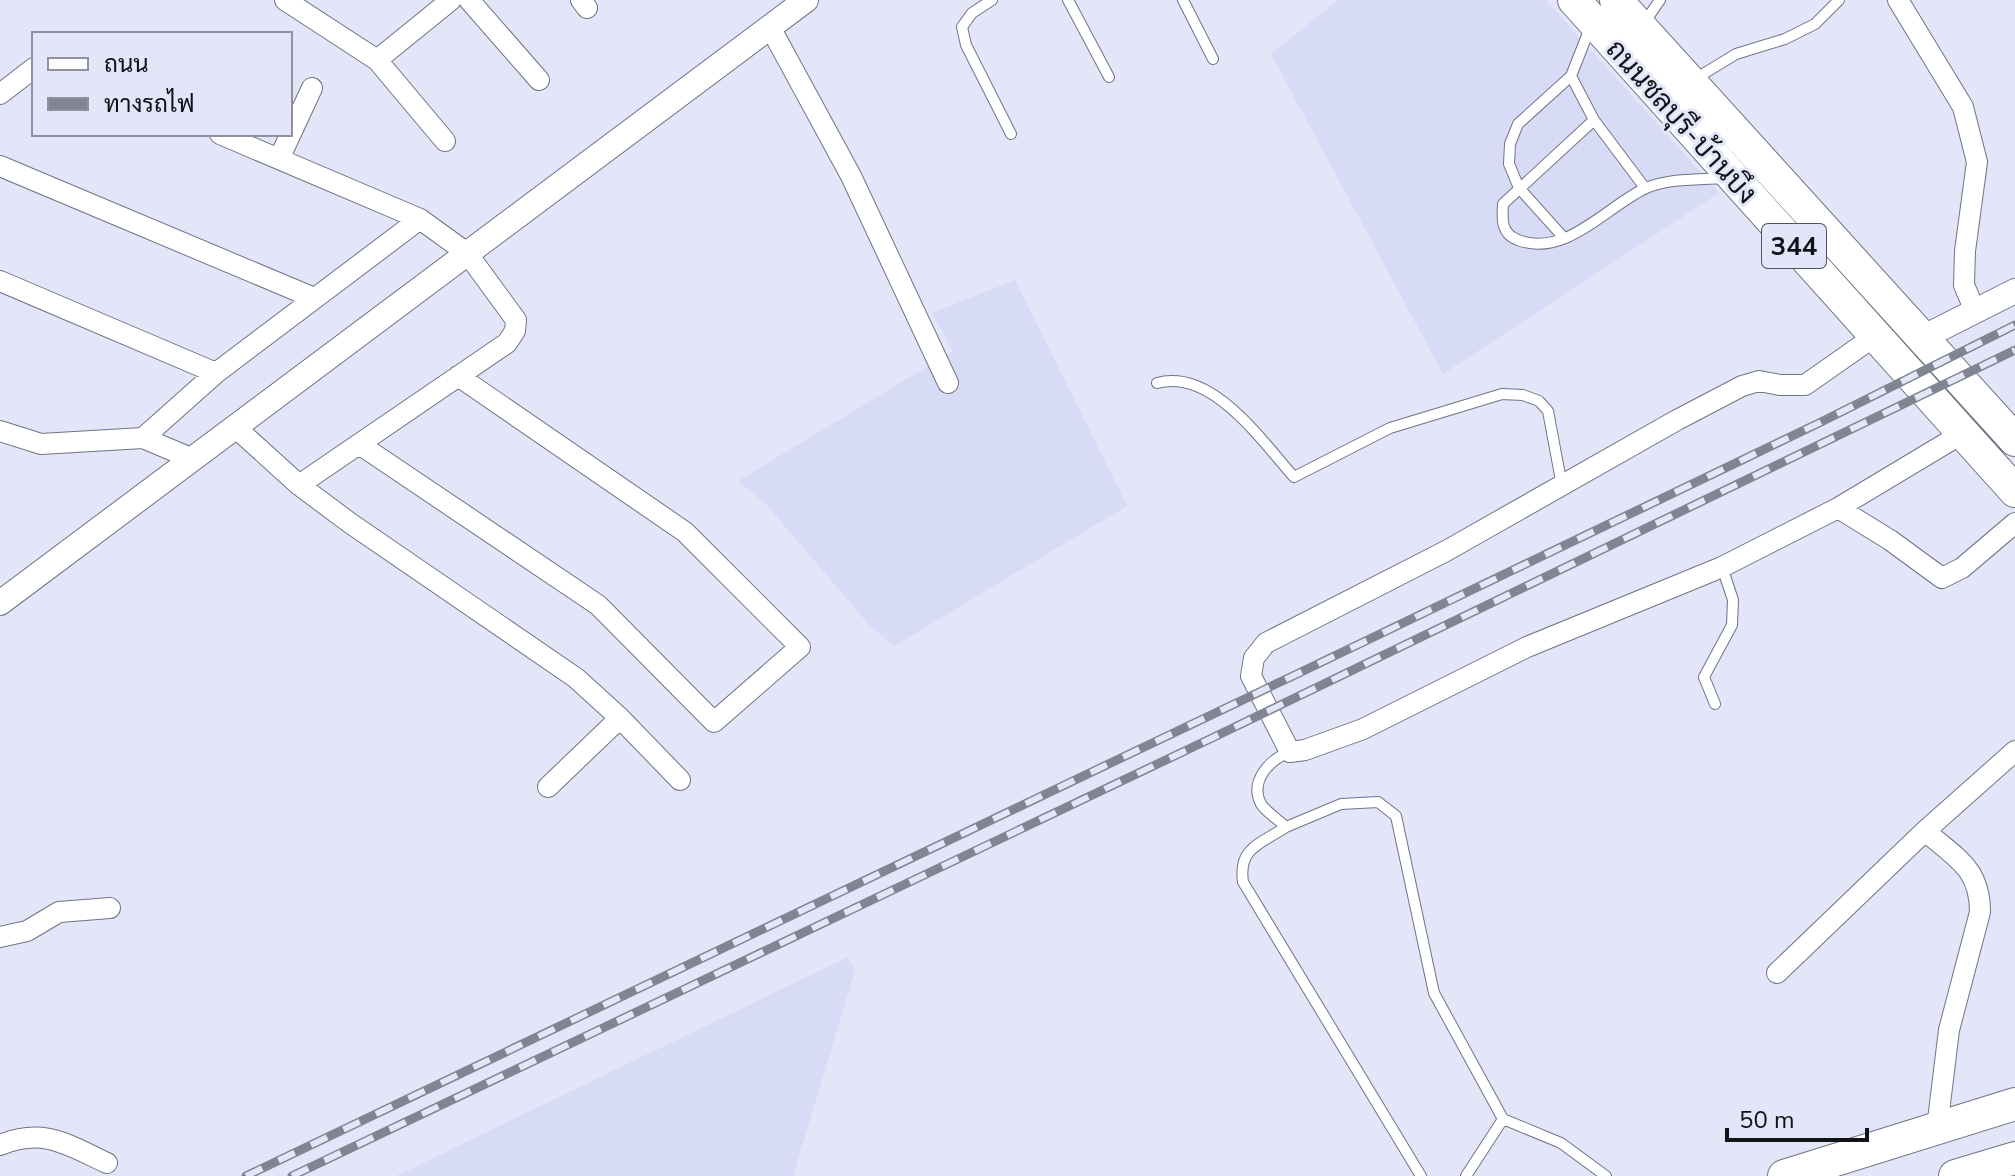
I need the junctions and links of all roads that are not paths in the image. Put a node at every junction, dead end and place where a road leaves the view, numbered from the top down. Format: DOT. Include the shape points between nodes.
graph roads {
  1 [pos="285,0"];
  2 [pos="451,0"];
  3 [pos="469,0"];
  4 [pos="806,0"];
  5 [pos="992,0"];
  6 [pos="1068,0"];
  7 [pos="1183,0"];
  8 [pos="1660,0"];
  9 [pos="1839,0"];
  10 [pos="1898,0"];
  11 [pos="1594,7"];
  12 [pos="770,27"];
  13 [pos="1641,28"];
  14 [pos="1213,59"];
  15 [pos="377,60"];
  16 [pos="32,70"];
  17 [pos="1571,76"];
  18 [pos="1109,77"];
  19 [pos="539,80"];
  20 [pos="1690,82"];
  21 [pos="312,88"];
  22 [pos="0,94"];
  23 [pos="1594,120"];
  24 [pos="292,131"];
  25 [pos="1011,134"];
  26 [pos="225,136"];
  27 [pos="290,136"];
  28 [pos="445,141"];
  29 [pos="279,159"];
  30 [pos="0,166"];
  31 [pos="1733,178"];
  32 [pos="1519,188"];
  33 [pos="1645,188"];
  34 [pos="420,219"];
  35 [pos="1564,238"];
  36 [pos="467,253"];
  37 [pos="0,281"];
  38 [pos="2015,291"];
  39 [pos="314,298"];
  40 [pos="1975,311"];
  41 [pos="1875,336"];
  42 [pos="1922,338"];
  43 [pos="216,373"];
  44 [pos="458,376"];
  45 [pos="948,383"];
  46 [pos="1157,383"];
  47 [pos="235,427"];
  48 [pos="0,431"];
  49 [pos="1963,433"];
  50 [pos="143,438"];
  51 [pos="2015,440"];
  52 [pos="359,444"];
  53 [pos="193,459"];
  54 [pos="299,485"];
  55 [pos="1562,486"];
  56 [pos="2015,491"];
  57 [pos="1838,508"];
  58 [pos="2015,523"];
  59 [pos="1722,567"];
  60 [pos="0,603"];
  61 [pos="1715,704"];
  62 [pos="620,718"];
  63 [pos="2015,751"];
  64 [pos="1290,752"];
  65 [pos="680,780"];
  66 [pos="548,787"];
  67 [pos="1286,827"];
  68 [pos="1925,831"];
  69 [pos="110,908"];
  70 [pos="0,937"];
  71 [pos="1777,973"];
  72 [pos="2015,1104"];
  73 [pos="1503,1119"];
  74 [pos="1937,1128"];
  75 [pos="0,1145"];
  76 [pos="2015,1158"];
  77 [pos="107,1163"];
  78 [pos="1421,1176"];
  79 [pos="1466,1176"];
  80 [pos="1606,1176"];
  81 [pos="1784,1176"];
  82 [pos="1955,1176"];
  1 -- 15 [label="street"];
  2 -- 15 [label="street"];
  3 -- 19 [label="street"];
  4 -- 12 [label="street"];
  5 -- 25 [label="lane" via="962,27"];
  6 -- 18 [label="lane"];
  7 -- 14 [label="lane"];
  8 -- 13 [label="lane"];
  9 -- 20 [label="lane" via="1815,24 1736,54"];
  10 -- 40 [label="street" via="1963,107 1977,162 1964,285"];
  11 -- 13 [label="highway, ถนนชลบุรี-บ้านบึง / 344"];
  11 -- 17 [label="lane"];
  11 -- 31 [label="highway, ถนนชลบุรี-บ้านบึง / 344"];
  12 -- 36 [label="street"];
  12 -- 45 [label="street" via="851,176"];
  13 -- 20 [label="highway, ถนนชลบุรี-บ้านบึง / 344"];
  15 -- 28 [label="street"];
  16 -- 22 [label="street"];
  17 -- 23 [label="lane"];
  17 -- 32 [label="lane" via="1518,124 1509,164"];
  20 -- 42 [label="highway, ถนนชลบุรี-บ้านบึง / 344"];
  21 -- 24 [label="street"];
  23 -- 32 [label="lane"];
  23 -- 33 [label="lane"];
  26 -- 29 [label="street"];
  27 -- 29 [label="street"];
  29 -- 34 [label="street"];
  30 -- 39 [label="street"];
  31 -- 33 [label="lane"];
  31 -- 41 [label="highway, ถนนชลบุรี-บ้านบึง / 344"];
  32 -- 35 [label="lane"];
  32 -- 35 [label="lane" via="1503,204 1502,223 1511,238 1532,246"];
  33 -- 35 [label="lane"];
  34 -- 36 [label="street"];
  34 -- 39 [label="street"];
  36 -- 44 [label="street" via="516,320 507,343"];
  36 -- 47 [label="street"];
  37 -- 43 [label="street"];
  38 -- 40 [label="street"];
  39 -- 43 [label="street"];
  40 -- 42 [label="street"];
  41 -- 49 [label="highway, ถนนชลบุรี-บ้านบึง / 344"];
  41 -- 55 [label="street" via="1805,385 1759,381 1742,386"];
  42 -- 51 [label="highway, ถนนชลบุรี-บ้านบึง / 344"];
  43 -- 50 [label="street"];
  44 -- 52 [label="street"];
  44 -- 52 [label="street" via="685,532 800,647 714,722 598,605"];
  46 -- 55 [label="lane" via="1173,379 1205,388 1237,413 1294,477 1390,428 1502,394 1523,395 1548,411"];
  47 -- 53 [label="street"];
  47 -- 54 [label="street"];
  48 -- 50 [label="street" via="41,444"];
  49 -- 56 [label="highway, ถนนชลบุรี-บ้านบึง / 344"];
  49 -- 57 [label="street"];
  50 -- 53 [label="street"];
  52 -- 54 [label="street"];
  53 -- 60 [label="street"];
  54 -- 62 [label="street" via="576,678"];
  55 -- 64 [label="street" via="1266,643 1254,658 1251,676"];
  57 -- 58 [label="street" via="1942,578 1962,568"];
  57 -- 59 [label="street"];
  59 -- 61 [label="lane" via="1733,600 1732,625 1704,677"];
  59 -- 64 [label="street" via="1527,647 1363,729"];
  62 -- 65 [label="street"];
  62 -- 66 [label="street"];
  63 -- 68 [label="street"];
  64 -- 67 [label="lane" via="1263,771 1258,786 1261,804"];
  67 -- 73 [label="lane" via="1341,804 1378,802 1396,816 1434,993"];
  67 -- 78 [label="lane" via="1247,853 1241,865 1243,882"];
  68 -- 71 [label="street"];
  68 -- 74 [label="street" via="1971,871 1980,893 1980,912 1949,1030"];
  69 -- 70 [label="street" via="59,912 27,931"];
  72 -- 74 [label="highway"];
  73 -- 79 [label="lane"];
  73 -- 80 [label="lane" via="1561,1143"];
  74 -- 81 [label="highway"];
  75 -- 77 [label="street" via="32,1136 51,1138"];
  76 -- 82 [label="highway"];
}
